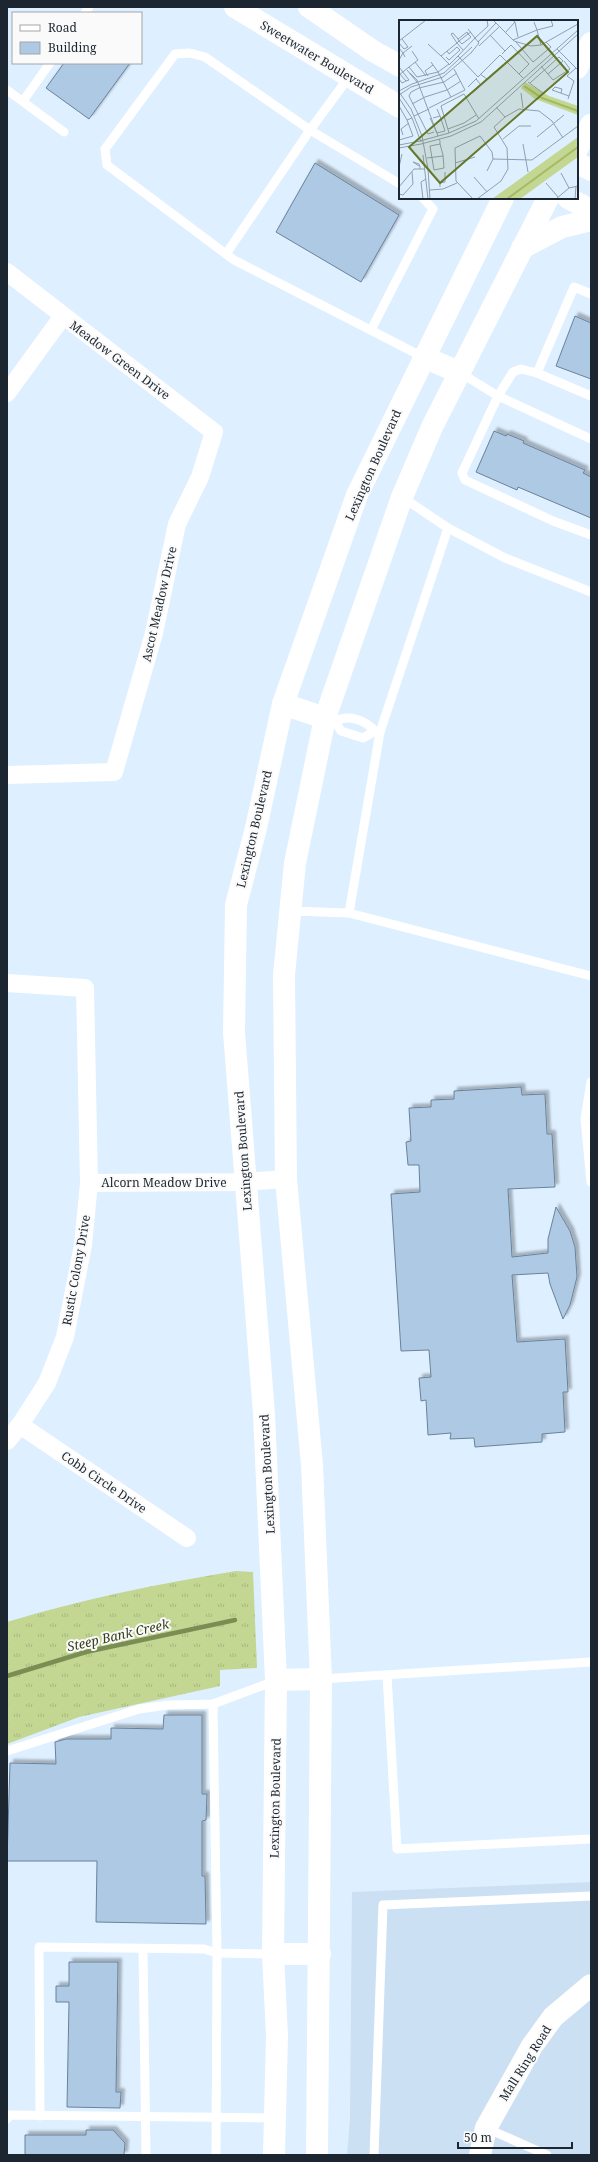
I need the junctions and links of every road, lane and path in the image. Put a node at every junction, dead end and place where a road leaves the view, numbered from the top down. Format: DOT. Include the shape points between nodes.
graph roads {
  1 [pos="235,7"];
  2 [pos="309,7"];
  3 [pos="591,43"];
  4 [pos="49,64"];
  5 [pos="399,65"];
  6 [pos="578,66"];
  7 [pos="349,77"];
  8 [pos="7,90"];
  9 [pos="23,101"];
  10 [pos="399,106"];
  11 [pos="591,125"];
  12 [pos="310,130"];
  13 [pos="64,132"];
  14 [pos="578,147"];
  15 [pos="578,164"];
  16 [pos="591,170"];
  17 [pos="399,183"];
  18 [pos="424,199"];
  19 [pos="502,199"];
  20 [pos="547,199"];
  21 [pos="570,199"];
  22 [pos="591,210"];
  23 [pos="591,220"];
  24 [pos="522,248"];
  25 [pos="226,254"];
  26 [pos="7,272"];
  27 [pos="591,294"];
  28 [pos="63,316"];
  29 [pos="371,330"];
  30 [pos="423,357"];
  31 [pos="459,372"];
  32 [pos="537,372"];
  33 [pos="7,394"];
  34 [pos="498,396"];
  35 [pos="591,396"];
  36 [pos="591,439"];
  37 [pos="207,456"];
  38 [pos="402,497"];
  39 [pos="448,528"];
  40 [pos="591,535"];
  41 [pos="591,592"];
  42 [pos="283,704"];
  43 [pos="330,720"];
  44 [pos="377,732"];
  45 [pos="7,775"];
  46 [pos="290,911"];
  47 [pos="349,913"];
  48 [pos="591,976"];
  49 [pos="7,983"];
  50 [pos="591,1082"];
  51 [pos="286,1179"];
  52 [pos="89,1182"];
  53 [pos="245,1182"];
  54 [pos="591,1182"];
  55 [pos="20,1425"];
  56 [pos="7,1441"];
  57 [pos="187,1538"];
  58 [pos="591,1662"];
  59 [pos="387,1675"];
  60 [pos="321,1679"];
  61 [pos="276,1680"];
  62 [pos="213,1704"];
  63 [pos="7,1751"];
  64 [pos="591,1839"];
  65 [pos="591,1896"];
  66 [pos="143,1949"];
  67 [pos="217,1954"];
  68 [pos="273,1954"];
  69 [pos="320,1954"];
  70 [pos="591,1985"];
  71 [pos="40,2116"];
  72 [pos="145,2117"];
  73 [pos="216,2118"];
  74 [pos="274,2118"];
  75 [pos="7,2119"];
  76 [pos="486,2128"];
  77 [pos="146,2155"];
  78 [pos="216,2155"];
  79 [pos="274,2155"];
  80 [pos="316,2155"];
  81 [pos="374,2155"];
  82 [pos="480,2155"];
  83 [pos="547,2155"];
  1 -- 7 [label="main road, Sweetwater Boulevard"];
  2 -- 5 [label="main road" via="373,51"];
  3 -- 6 [label="main road"];
  4 -- 9 [label="lane"];
  7 -- 10 [label="main road, Sweetwater Boulevard"];
  7 -- 12 [label="lane"];
  8 -- 9 [label="lane"];
  9 -- 13 [label="lane"];
  11 -- 14 [label="main road"];
  12 -- 17 [label="lane"];
  12 -- 25 [label="lane"];
  12 -- 25 [label="lane" via="205,57 190,52 175,54 105,149 107,165"];
  15 -- 16 [label="main road"];
  18 -- 29 [label="lane" via="433,209"];
  19 -- 30 [label="main road, Lexington Boulevard"];
  20 -- 24 [label="main road"];
  21 -- 22 [label="main road"];
  23 -- 24 [label="main road" via="562,227"];
  24 -- 31 [label="main road"];
  25 -- 29 [label="lane"];
  26 -- 28 [label="street, Meadow Green Drive"];
  27 -- 32 [label="lane" via="574,287"];
  28 -- 33 [label="street"];
  28 -- 37 [label="street, Meadow Green Drive" via="214,432"];
  29 -- 30 [label="lane"];
  30 -- 31 [label="main road"];
  30 -- 42 [label="main road, Lexington Boulevard" via="356,495"];
  31 -- 34 [label="lane"];
  31 -- 38 [label="main road"];
  32 -- 34 [label="lane" via="521,369 513,372"];
  32 -- 35 [label="lane"];
  34 -- 36 [label="lane"];
  34 -- 40 [label="lane" via="462,473 465,480 553,521"];
  37 -- 45 [label="street, Ascot Meadow Drive" via="200,477 177,524 154,633 114,772"];
  38 -- 39 [label="lane"];
  38 -- 43 [label="main road"];
  39 -- 41 [label="lane" via="505,558"];
  39 -- 44 [label="lane"];
  42 -- 43 [label="main road"];
  42 -- 53 [label="main road, Lexington Boulevard" via="236,905 234,1032"];
  43 -- 44 [label="lane" via="344,717 368,723"];
  43 -- 44 [label="lane" via="340,731 363,738"];
  43 -- 46 [label="main road" via="295,863"];
  44 -- 47 [label="lane"];
  46 -- 47 [label="lane"];
  46 -- 51 [label="main road" via="284,975"];
  47 -- 48 [label="lane"];
  49 -- 52 [label="street, Rustic Colony Drive" via="85,988"];
  50 -- 54 [label="lane" via="585,1119"];
  51 -- 53 [label="street, Alcorn Meadow Drive"];
  51 -- 60 [label="main road" via="312,1465"];
  52 -- 53 [label="street, Alcorn Meadow Drive"];
  52 -- 55 [label="street, Rustic Colony Drive" via="83,1245 65,1337 47,1383"];
  53 -- 61 [label="main road, Lexington Boulevard" via="264,1414"];
  55 -- 56 [label="street, Rustic Colony Drive"];
  55 -- 57 [label="street, Cobb Circle Drive"];
  58 -- 59 [label="lane"];
  59 -- 60 [label="lane"];
  59 -- 64 [label="lane" via="397,1849"];
  60 -- 61 [label="main road"];
  60 -- 69 [label="main road"];
  61 -- 62 [label="lane"];
  61 -- 68 [label="main road, Lexington Boulevard"];
  62 -- 63 [label="lane" via="168,1705 139,1709"];
  62 -- 67 [label="lane"];
  65 -- 81 [label="lane" via="383,1905"];
  66 -- 67 [label="lane" via="204,1949"];
  66 -- 71 [label="lane" via="39,1947"];
  66 -- 72 [label="lane"];
  67 -- 68 [label="lane"];
  67 -- 73 [label="lane"];
  68 -- 69 [label="main road"];
  68 -- 74 [label="main road, Lexington Boulevard" via="277,2036"];
  69 -- 80 [label="main road"];
  70 -- 76 [label="main road, Mall Ring Road" via="553,2017 532,2046"];
  71 -- 72 [label="lane"];
  71 -- 75 [label="lane" via="9,2115"];
  72 -- 73 [label="lane"];
  72 -- 77 [label="lane"];
  73 -- 74 [label="lane"];
  73 -- 78 [label="lane"];
  74 -- 79 [label="main road, Lexington Boulevard"];
  76 -- 82 [label="main road, Mall Ring Road"];
  76 -- 83 [label="lane"];
}
